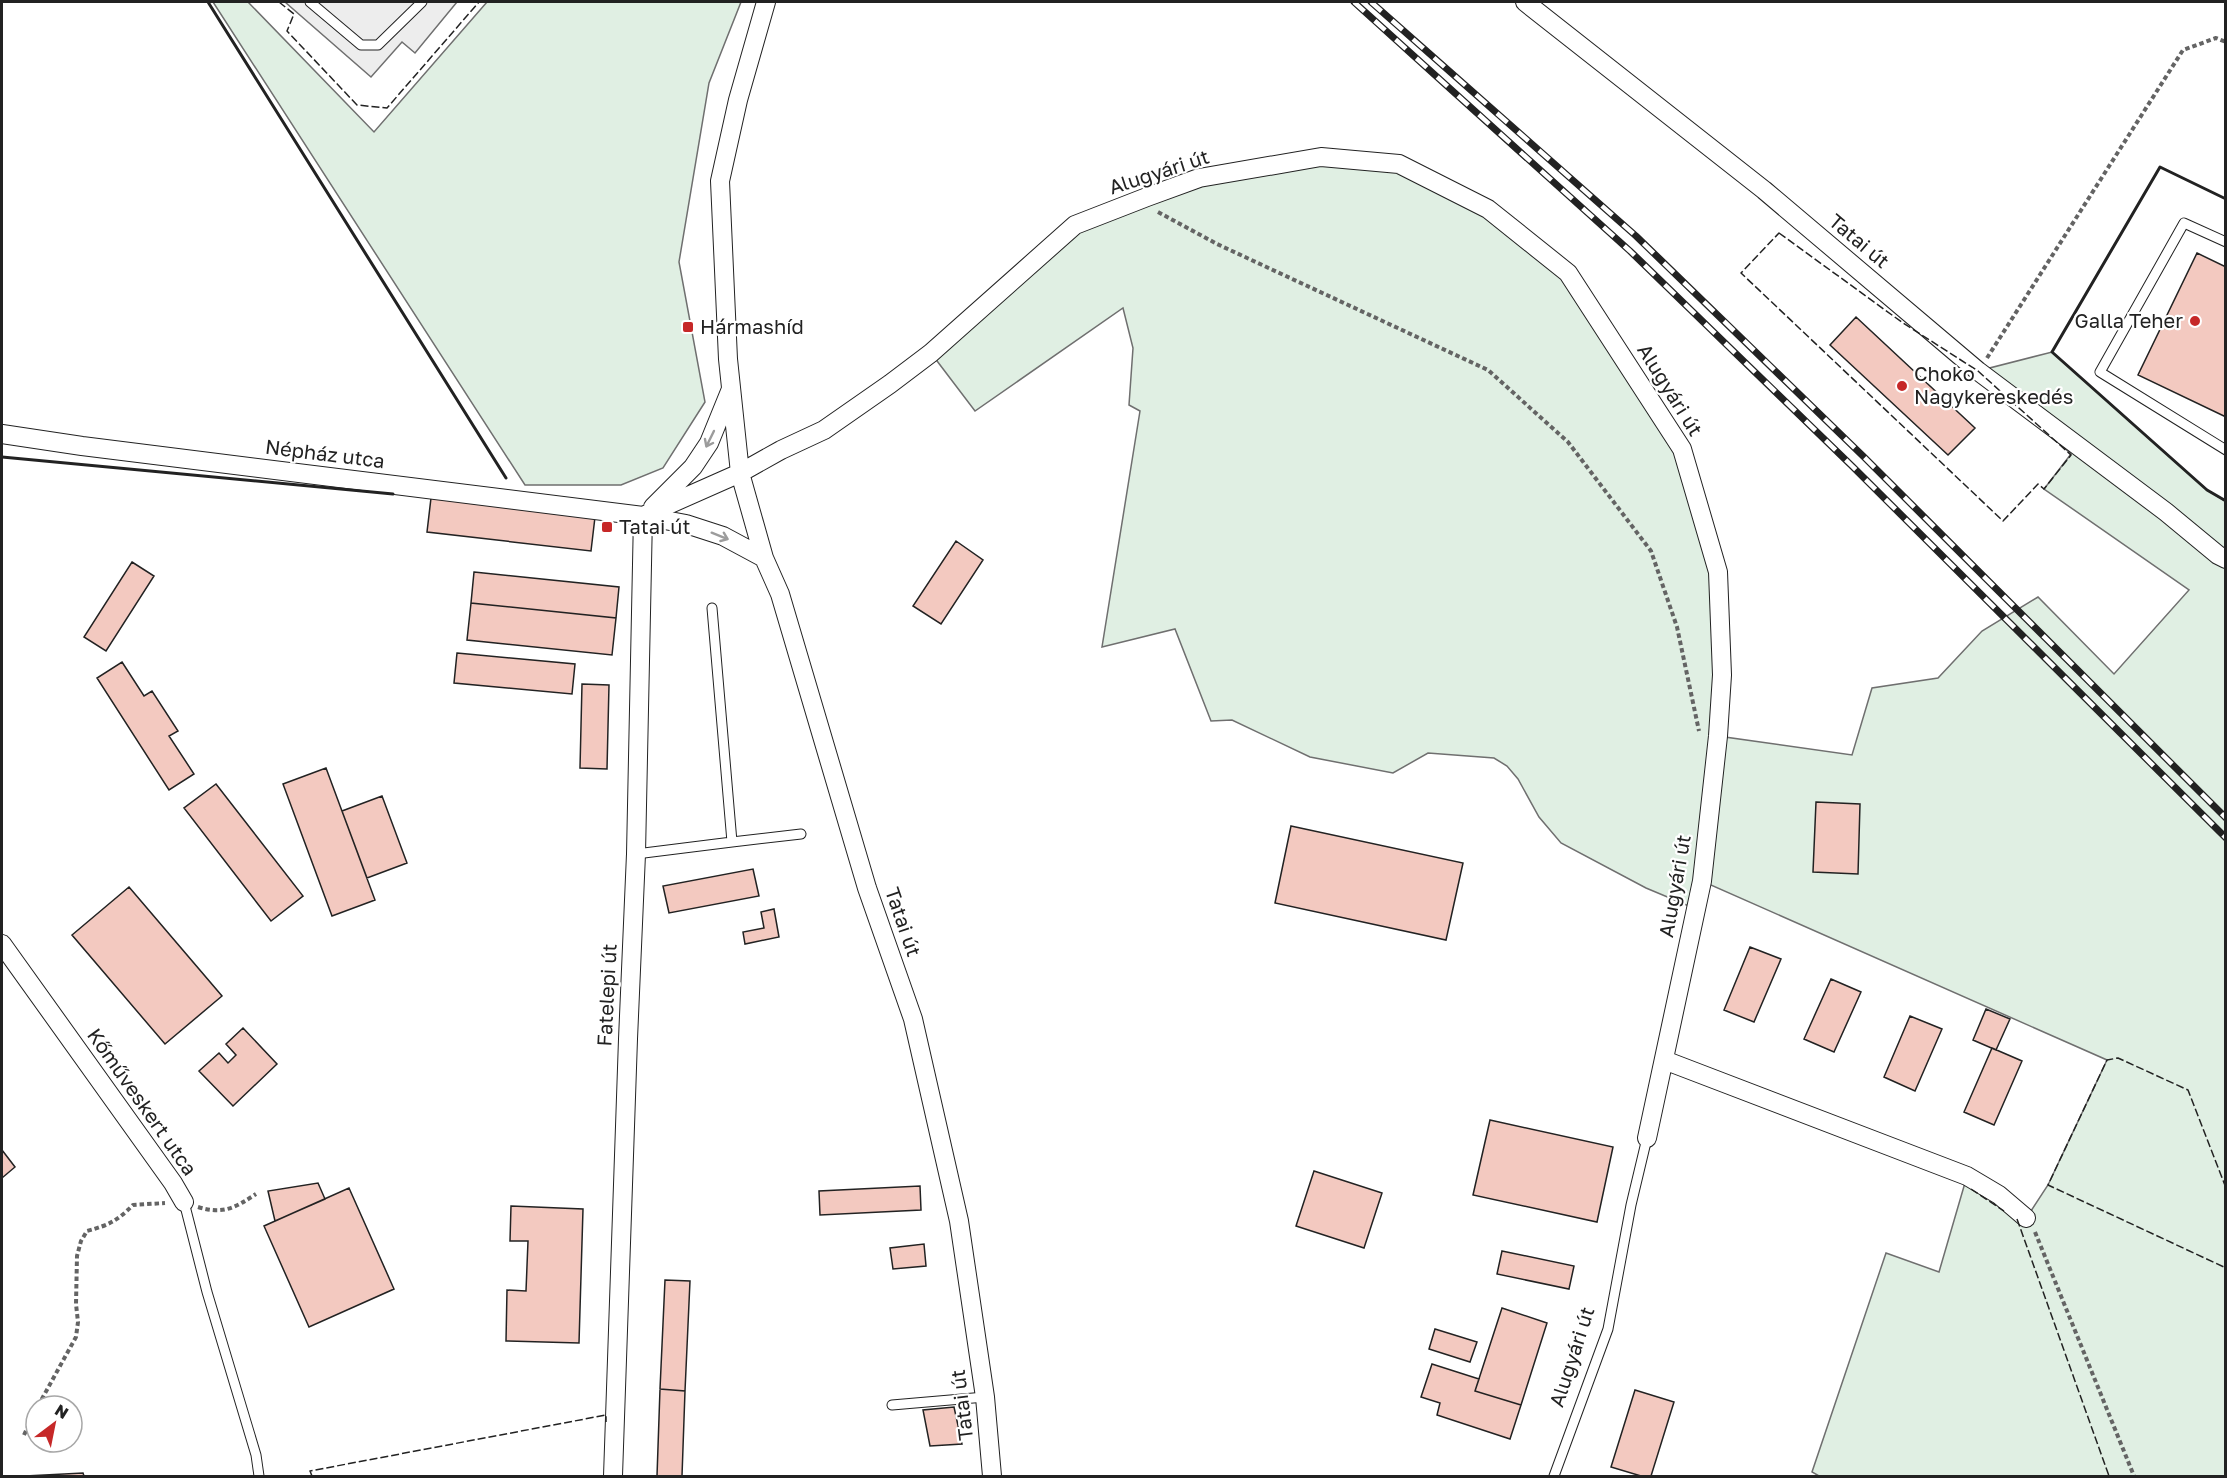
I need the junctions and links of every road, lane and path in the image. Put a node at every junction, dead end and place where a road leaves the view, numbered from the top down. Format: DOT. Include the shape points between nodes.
graph roads {
  1 [pos="310,2"];
  2 [pos="422,2"];
  3 [pos="766,2"];
  4 [pos="1525,2"];
  5 [pos="2226,42"];
  6 [pos="1141,200"];
  7 [pos="2226,242"];
  8 [pos="1978,371"];
  9 [pos="732,386"];
  10 [pos="2,434"];
  11 [pos="2226,450"];
  12 [pos="740,472"];
  13 [pos="643,516"];
  14 [pos="764,558"];
  15 [pos="2226,559"];
  16 [pos="711,608"];
  17 [pos="1716,756"];
  18 [pos="801,834"];
  19 [pos="732,842"];
  20 [pos="636,854"];
  21 [pos="2,944"];
  22 [pos="1664,1060"];
  23 [pos="1647,1138"];
  24 [pos="256,1194"];
  25 [pos="184,1202"];
  26 [pos="2026,1218"];
  27 [pos="45,1394"];
  28 [pos="985,1397"];
  29 [pos="892,1405"];
  30 [pos="259,1476"];
  31 [pos="613,1476"];
  32 [pos="992,1476"];
  33 [pos="1554,1476"];
  34 [pos="2134,1476"];
  1 -- 2 [label="lane" via="361,45 378,45"];
  3 -- 9 [label="street, Tatai út" via="720,181"];
  4 -- 8 [label="street, Tatai út" via="1764,190"];
  5 -- 8 [label="path" via="2216,38 2183,50"];
  6 -- 12 [label="street, Alugyári út" via="1075,225 890,384 824,430"];
  6 -- 17 [label="path" via="1217,244 1488,370 1568,442 1652,551 1677,627 1700,736"];
  6 -- 17 [label="street, Alugyári út" via="1199,178 1321,157 1399,164 1488,209 1568,273 1682,449 1718,572 1722,675"];
  7 -- 11 [label="lane" via="2184,223 2100,372"];
  8 -- 15 [label="street, Tatai út"];
  9 -- 12 [label="street, Tatai út"];
  9 -- 13 [label="street, one-way" via="709,443 693,467"];
  10 -- 13 [label="street, Népház utca"];
  12 -- 13 [label="street"];
  12 -- 14 [label="street, Tatai út"];
  13 -- 14 [label="street, Népház utca, one-way" via="723,536"];
  13 -- 20 [label="street, Fatelepi út"];
  14 -- 28 [label="street, Tatai út" via="780,594 867,888 913,1019 959,1221"];
  16 -- 19 [label="lane"];
  17 -- 22 [label="street, Alugyári út" via="1702,881"];
  18 -- 19 [label="lane"];
  19 -- 20 [label="lane"];
  20 -- 31 [label="street, Fatelepi út"];
  21 -- 25 [label="street, Kőműveskert utca"];
  22 -- 23 [label="street, Alugyári út"];
  22 -- 26 [label="street" via="1967,1176 1999,1195"];
  23 -- 33 [label="lane, Alugyári út" via="1608,1329"];
  24 -- 25 [label="path" via="234,1209 207,1209"];
  25 -- 27 [label="path" via="133,1205 118,1220 87,1231 77,1256 76,1337"];
  25 -- 30 [label="lane, Kőműveskert utca"];
  26 -- 34 [label="path" via="2036,1234"];
  28 -- 29 [label="lane"];
  28 -- 32 [label="street, Tatai út"];
}
